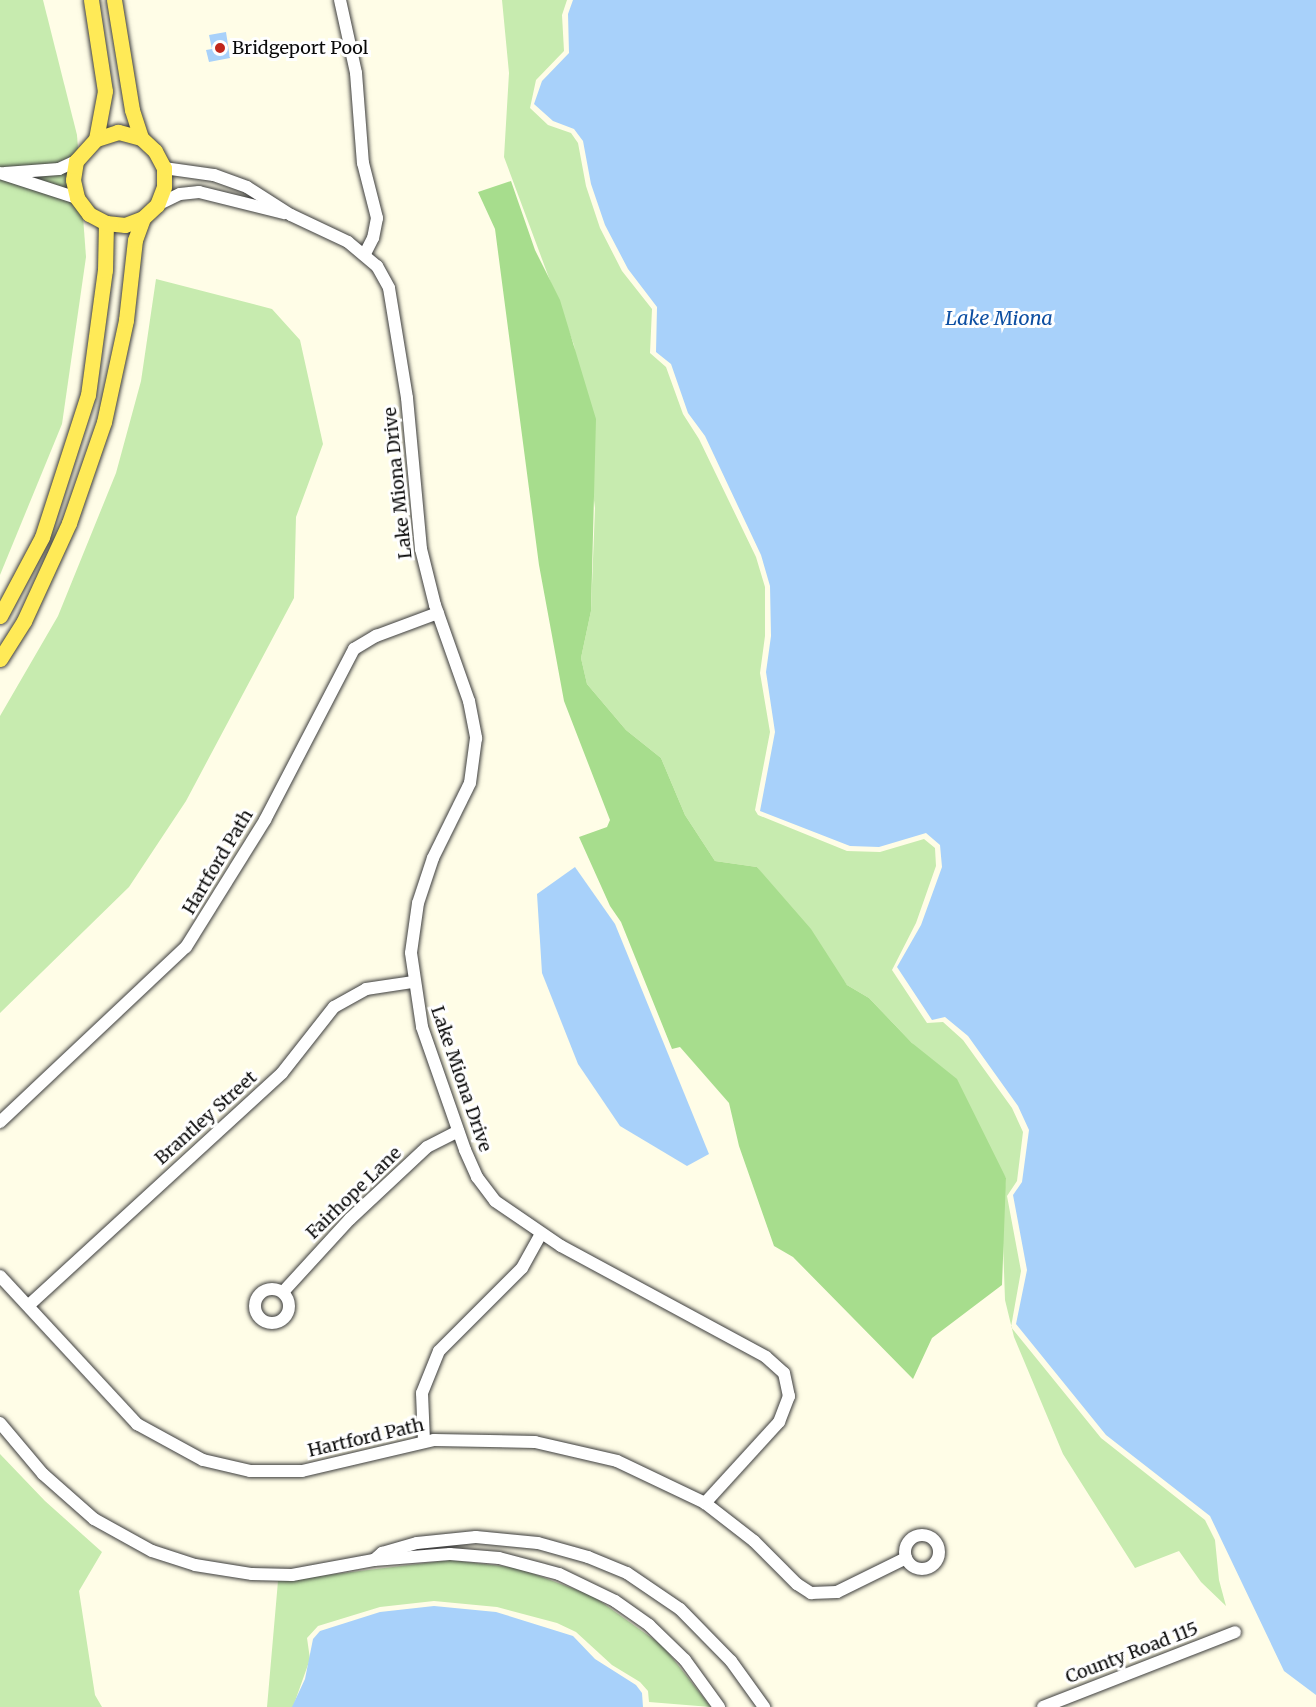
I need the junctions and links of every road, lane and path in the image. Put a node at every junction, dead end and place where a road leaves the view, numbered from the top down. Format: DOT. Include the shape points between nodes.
graph roads {
  1 [pos="91,0"];
  2 [pos="114,0"];
  3 [pos="340,0"];
  4 [pos="141,138"];
  5 [pos="96,139"];
  6 [pos="76,161"];
  7 [pos="164,168"];
  8 [pos="0,173"];
  9 [pos="77,198"];
  10 [pos="157,205"];
  11 [pos="291,215"];
  12 [pos="143,218"];
  13 [pos="106,223"];
  14 [pos="365,254"];
  15 [pos="438,613"];
  16 [pos="0,616"];
  17 [pos="0,659"];
  18 [pos="413,982"];
  19 [pos="0,1122"];
  20 [pos="458,1131"];
  21 [pos="541,1234"];
  22 [pos="0,1276"];
  23 [pos="283,1292"];
  24 [pos="29,1305"];
  25 [pos="0,1423"];
  26 [pos="424,1441"];
  27 [pos="705,1503"];
  28 [pos="906,1558"];
  29 [pos="374,1560"];
  30 [pos="1235,1632"];
  31 [pos="719,1707"];
  32 [pos="764,1707"];
  33 [pos="1043,1707"];
  1 -- 5 [label="main road" via="105,91"];
  2 -- 4 [label="main road" via="132,110"];
  3 -- 14 [label="street" via="356,73 363,163 377,218 374,238"];
  4 -- 5 [label="main road" via="118,132"];
  4 -- 7 [label="main road" via="155,151"];
  5 -- 6 [label="main road"];
  6 -- 8 [label="street" via="58,169"];
  6 -- 9 [label="main road" via="73,180"];
  7 -- 10 [label="main road" via="164,187"];
  7 -- 11 [label="street, Lake Miona Drive" via="214,176 248,187"];
  8 -- 9 [label="street"];
  9 -- 13 [label="main road" via="89,214"];
  10 -- 11 [label="street, Lake Miona Drive" via="180,194 199,192"];
  10 -- 12 [label="main road"];
  11 -- 14 [label="street, Lake Miona Drive"];
  12 -- 13 [label="main road" via="125,225"];
  12 -- 17 [label="main road" via="130,259 126,320 104,422 69,524 24,621"];
  13 -- 16 [label="main road" via="105,270 88,395 42,537"];
  14 -- 15 [label="street, Lake Miona Drive" via="384,276 397,315 418,528"];
  15 -- 18 [label="street, Lake Miona Drive" via="471,707 476,754 461,806 424,880 413,932"];
  15 -- 19 [label="street, Hartford Path" via="376,636 354,649 265,820 186,947"];
  18 -- 20 [label="street, Lake Miona Drive" via="422,1027"];
  18 -- 24 [label="street, Brantley Street" via="366,989 334,1007 275,1079"];
  20 -- 21 [label="street, Lake Miona Drive" via="477,1176 495,1202"];
  20 -- 23 [label="street, Fairhope Lane" via="427,1147 350,1219"];
  21 -- 26 [label="street" via="522,1268 439,1351 422,1393"];
  21 -- 27 [label="street, Lake Miona Drive" via="766,1357 784,1373 789,1396 779,1422"];
  22 -- 24 [label="street, Hartford Path"];
  24 -- 26 [label="street, Hartford Path" via="137,1424 203,1460 250,1471 302,1471"];
  25 -- 29 [label="street" via="43,1474 79,1507 112,1530 159,1554 213,1570 271,1576 323,1572"];
  26 -- 27 [label="street, Hartford Path" via="508,1439 577,1450 638,1469"];
  27 -- 28 [label="street, Hartford Path" via="812,1593 837,1593"];
  29 -- 31 [label="street" via="450,1554 491,1557 542,1568 581,1583 631,1612 668,1642"];
  29 -- 32 [label="street" via="382,1553 417,1543 465,1538 528,1541 588,1557 627,1573 680,1609 731,1660"];
  30 -- 33 [label="street, County Road 115"];
}
